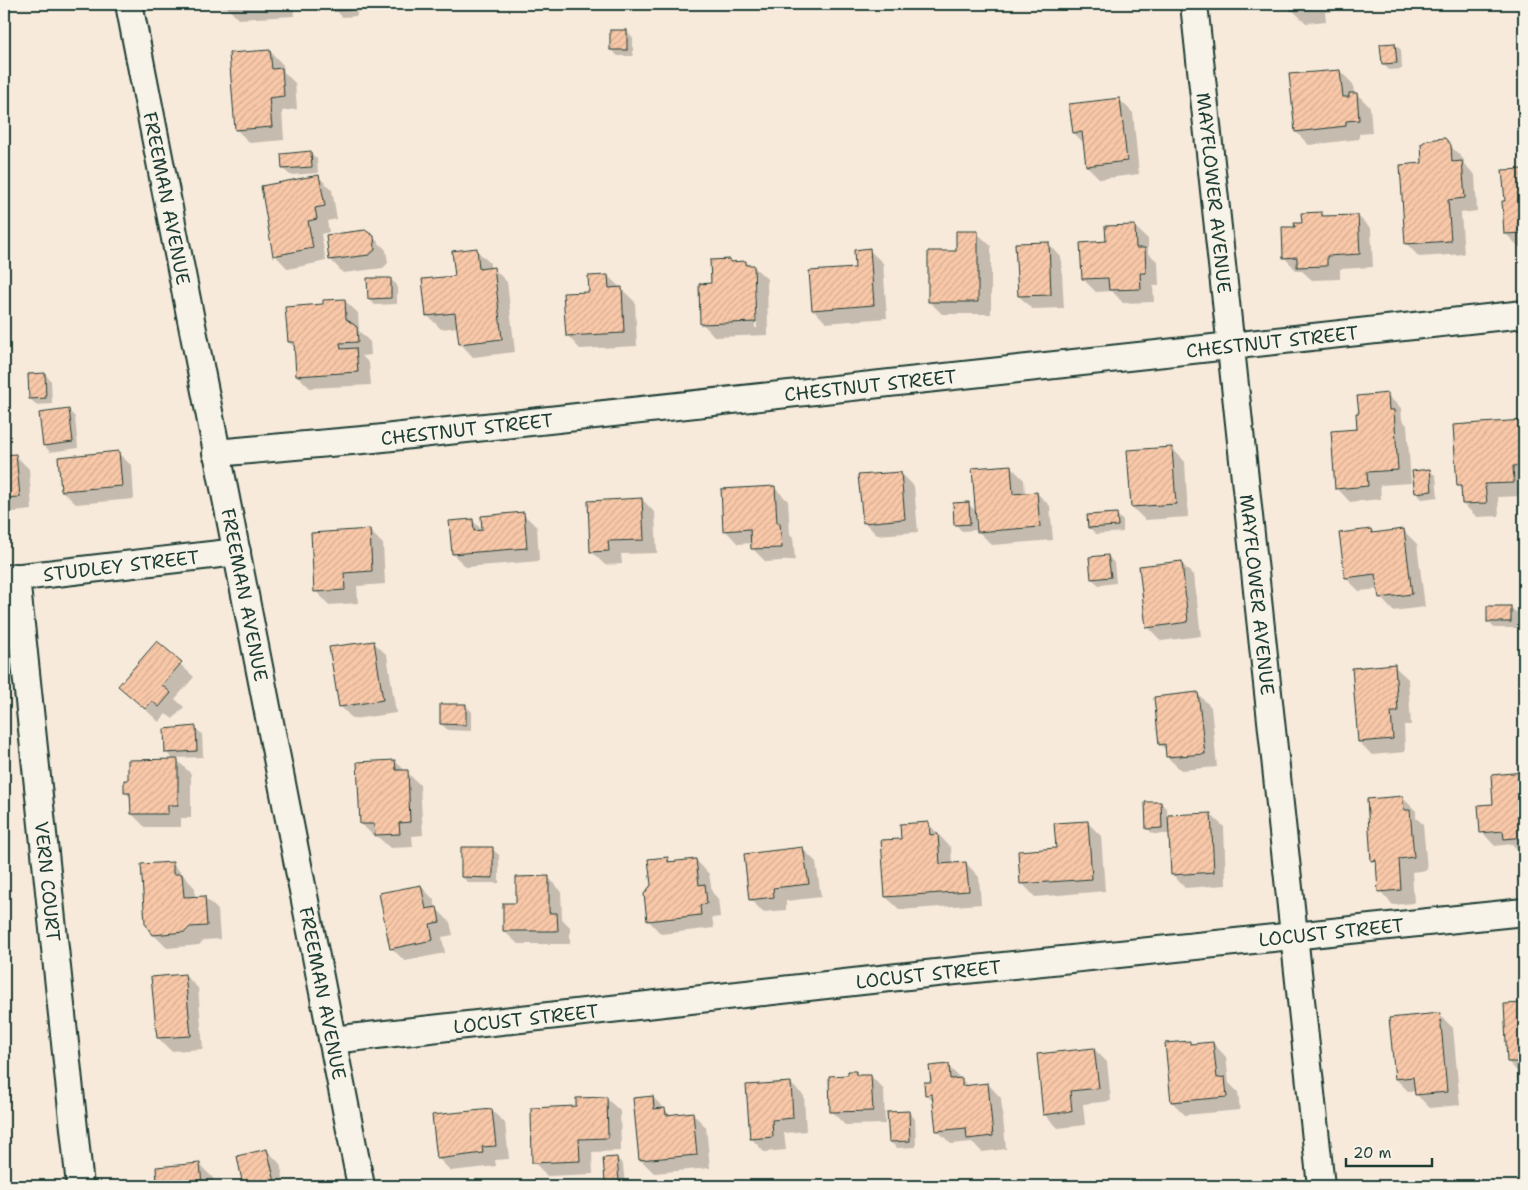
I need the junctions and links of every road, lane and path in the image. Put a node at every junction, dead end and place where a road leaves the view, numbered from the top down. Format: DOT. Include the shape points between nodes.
graph roads {
  1 [pos="129,4"];
  2 [pos="1194,4"];
  3 [pos="1524,314"];
  4 [pos="1231,345"];
  5 [pos="216,453"];
  6 [pos="237,552"];
  7 [pos="10,578"];
  8 [pos="1524,912"];
  9 [pos="1294,937"];
  10 [pos="332,1040"];
  11 [pos="80,1186"];
  12 [pos="361,1186"];
  13 [pos="1321,1186"];
  1 -- 5 [label="street, FREEMAN AVENUE"];
  2 -- 4 [label="street, MAYFLOWER AVENUE"];
  3 -- 4 [label="street, CHESTNUT STREET"];
  4 -- 5 [label="street, CHESTNUT STREET" via="383,438"];
  4 -- 9 [label="street, MAYFLOWER AVENUE"];
  5 -- 6 [label="street, FREEMAN AVENUE"];
  6 -- 7 [label="street, STUDLEY STREET"];
  6 -- 10 [label="street, FREEMAN AVENUE"];
  7 -- 11 [label="street, VERN COURT"];
  8 -- 9 [label="street, LOCUST STREET"];
  9 -- 10 [label="street, LOCUST STREET"];
  9 -- 13 [label="street, MAYFLOWER AVENUE"];
  10 -- 12 [label="street, FREEMAN AVENUE"];
}
